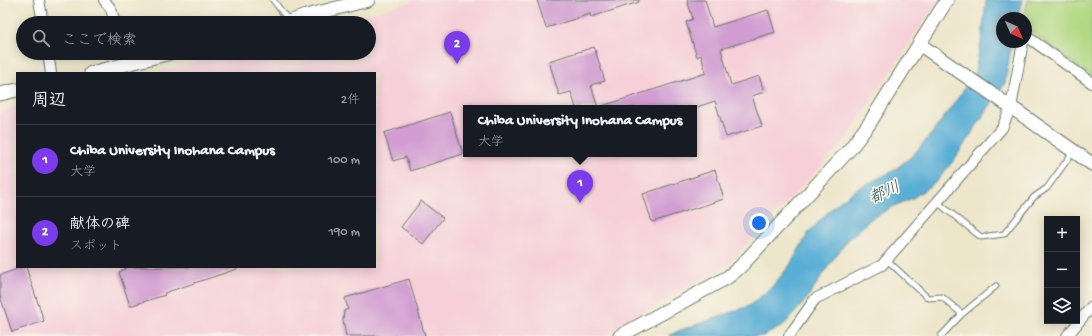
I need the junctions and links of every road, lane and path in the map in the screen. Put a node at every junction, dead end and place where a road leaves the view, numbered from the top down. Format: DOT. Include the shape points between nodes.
graph roads {
  1 [pos="39,0"];
  2 [pos="104,0"];
  3 [pos="274,0"];
  4 [pos="368,0"];
  5 [pos="947,0"];
  6 [pos="42,16"];
  7 [pos="113,16"];
  8 [pos="284,16"];
  9 [pos="306,16"];
  10 [pos="1032,40"];
  11 [pos="919,44"];
  12 [pos="1022,48"];
  13 [pos="49,60"];
  14 [pos="122,60"];
  15 [pos="52,72"];
  16 [pos="92,72"];
  17 [pos="1092,83"];
  18 [pos="16,90"];
  19 [pos="0,94"];
  20 [pos="1012,107"];
  21 [pos="1074,151"];
  22 [pos="1092,164"];
  23 [pos="937,202"];
  24 [pos="887,260"];
  25 [pos="996,286"];
  26 [pos="1092,306"];
  27 [pos="962,314"];
  28 [pos="620,336"];
  29 [pos="789,336"];
  30 [pos="941,336"];
  31 [pos="1067,336"];
  1 -- 6 [label="street"];
  2 -- 7 [label="street"];
  3 -- 8 [label="lane"];
  4 -- 9 [label="street"];
  5 -- 11 [label="street"];
  10 -- 17 [label="street"];
  11 -- 20 [label="street"];
  11 -- 28 [label="street" via="869,124 850,149 740,267 728,277"];
  12 -- 20 [label="street"];
  13 -- 15 [label="street"];
  14 -- 16 [label="street"];
  18 -- 19 [label="street"];
  20 -- 21 [label="street"];
  20 -- 23 [label="street" via="1002,128"];
  21 -- 22 [label="street"];
  21 -- 23 [label="lane" via="1047,188 1034,197 1004,234 981,237"];
  23 -- 24 [label="street"];
  24 -- 27 [label="lane" via="928,298 942,297"];
  24 -- 29 [label="street" via="816,299"];
  25 -- 27 [label="lane"];
  26 -- 31 [label="street"];
  27 -- 30 [label="lane"];
}
